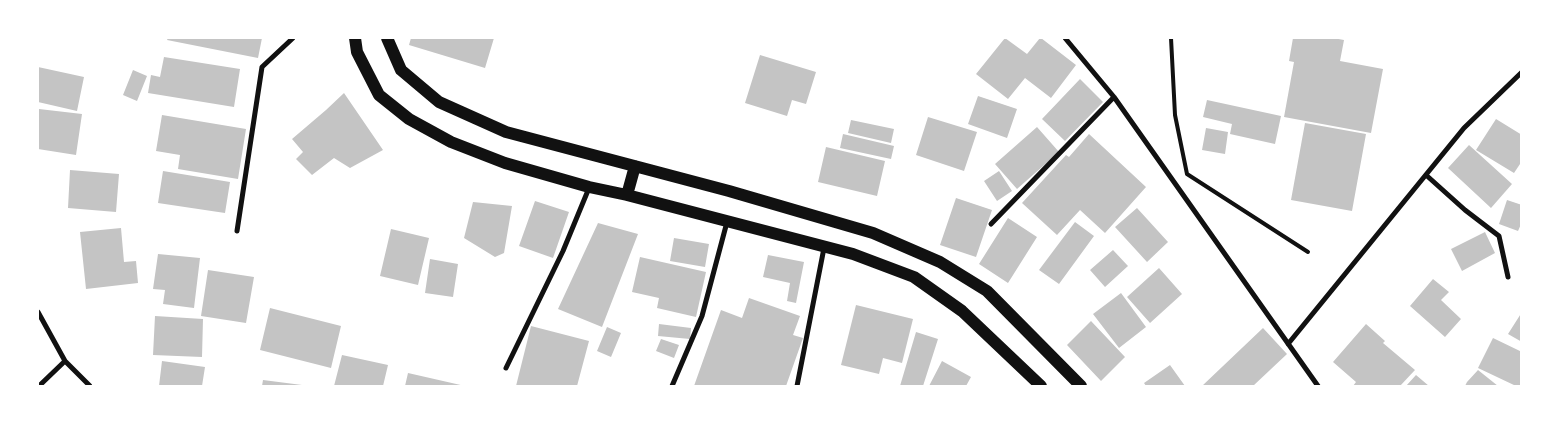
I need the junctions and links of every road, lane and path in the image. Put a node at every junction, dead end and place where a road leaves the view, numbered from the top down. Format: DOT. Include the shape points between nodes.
graph roads {
  1 [pos="292,38"];
  2 [pos="355,38"];
  3 [pos="387,38"];
  4 [pos="1065,38"];
  5 [pos="1171,38"];
  6 [pos="1522,72"];
  7 [pos="1114,97"];
  8 [pos="635,166"];
  9 [pos="1426,175"];
  10 [pos="589,187"];
  11 [pos="627,195"];
  12 [pos="727,222"];
  13 [pos="991,224"];
  14 [pos="237,230"];
  15 [pos="824,248"];
  16 [pos="1308,252"];
  17 [pos="1508,277"];
  18 [pos="38,312"];
  19 [pos="1288,344"];
  20 [pos="65,362"];
  21 [pos="506,368"];
  22 [pos="39,386"];
  23 [pos="90,386"];
  24 [pos="672,386"];
  25 [pos="797,386"];
  26 [pos="1041,386"];
  27 [pos="1081,386"];
  28 [pos="1318,386"];
  1 -- 14 [label="street" via="262,67"];
  2 -- 10 [label="main road" via="357,52 379,95 409,119 451,142 505,163"];
  3 -- 8 [label="main road" via="401,70 439,102 506,132"];
  4 -- 7 [label="street"];
  5 -- 16 [label="lane" via="1175,115 1187,174"];
  6 -- 9 [label="street" via="1464,128"];
  7 -- 13 [label="street"];
  7 -- 19 [label="street"];
  8 -- 11 [label="main road"];
  8 -- 27 [label="main road" via="873,233 940,262 987,292"];
  9 -- 17 [label="street" via="1499,236"];
  9 -- 19 [label="street"];
  10 -- 11 [label="main road"];
  10 -- 21 [label="street" via="563,251"];
  11 -- 12 [label="main road"];
  12 -- 15 [label="main road"];
  12 -- 24 [label="street" via="702,316"];
  15 -- 25 [label="street"];
  15 -- 26 [label="main road" via="853,254 914,277 962,311"];
  18 -- 20 [label="street"];
  19 -- 28 [label="street"];
  20 -- 22 [label="street"];
  20 -- 23 [label="street"];
}
